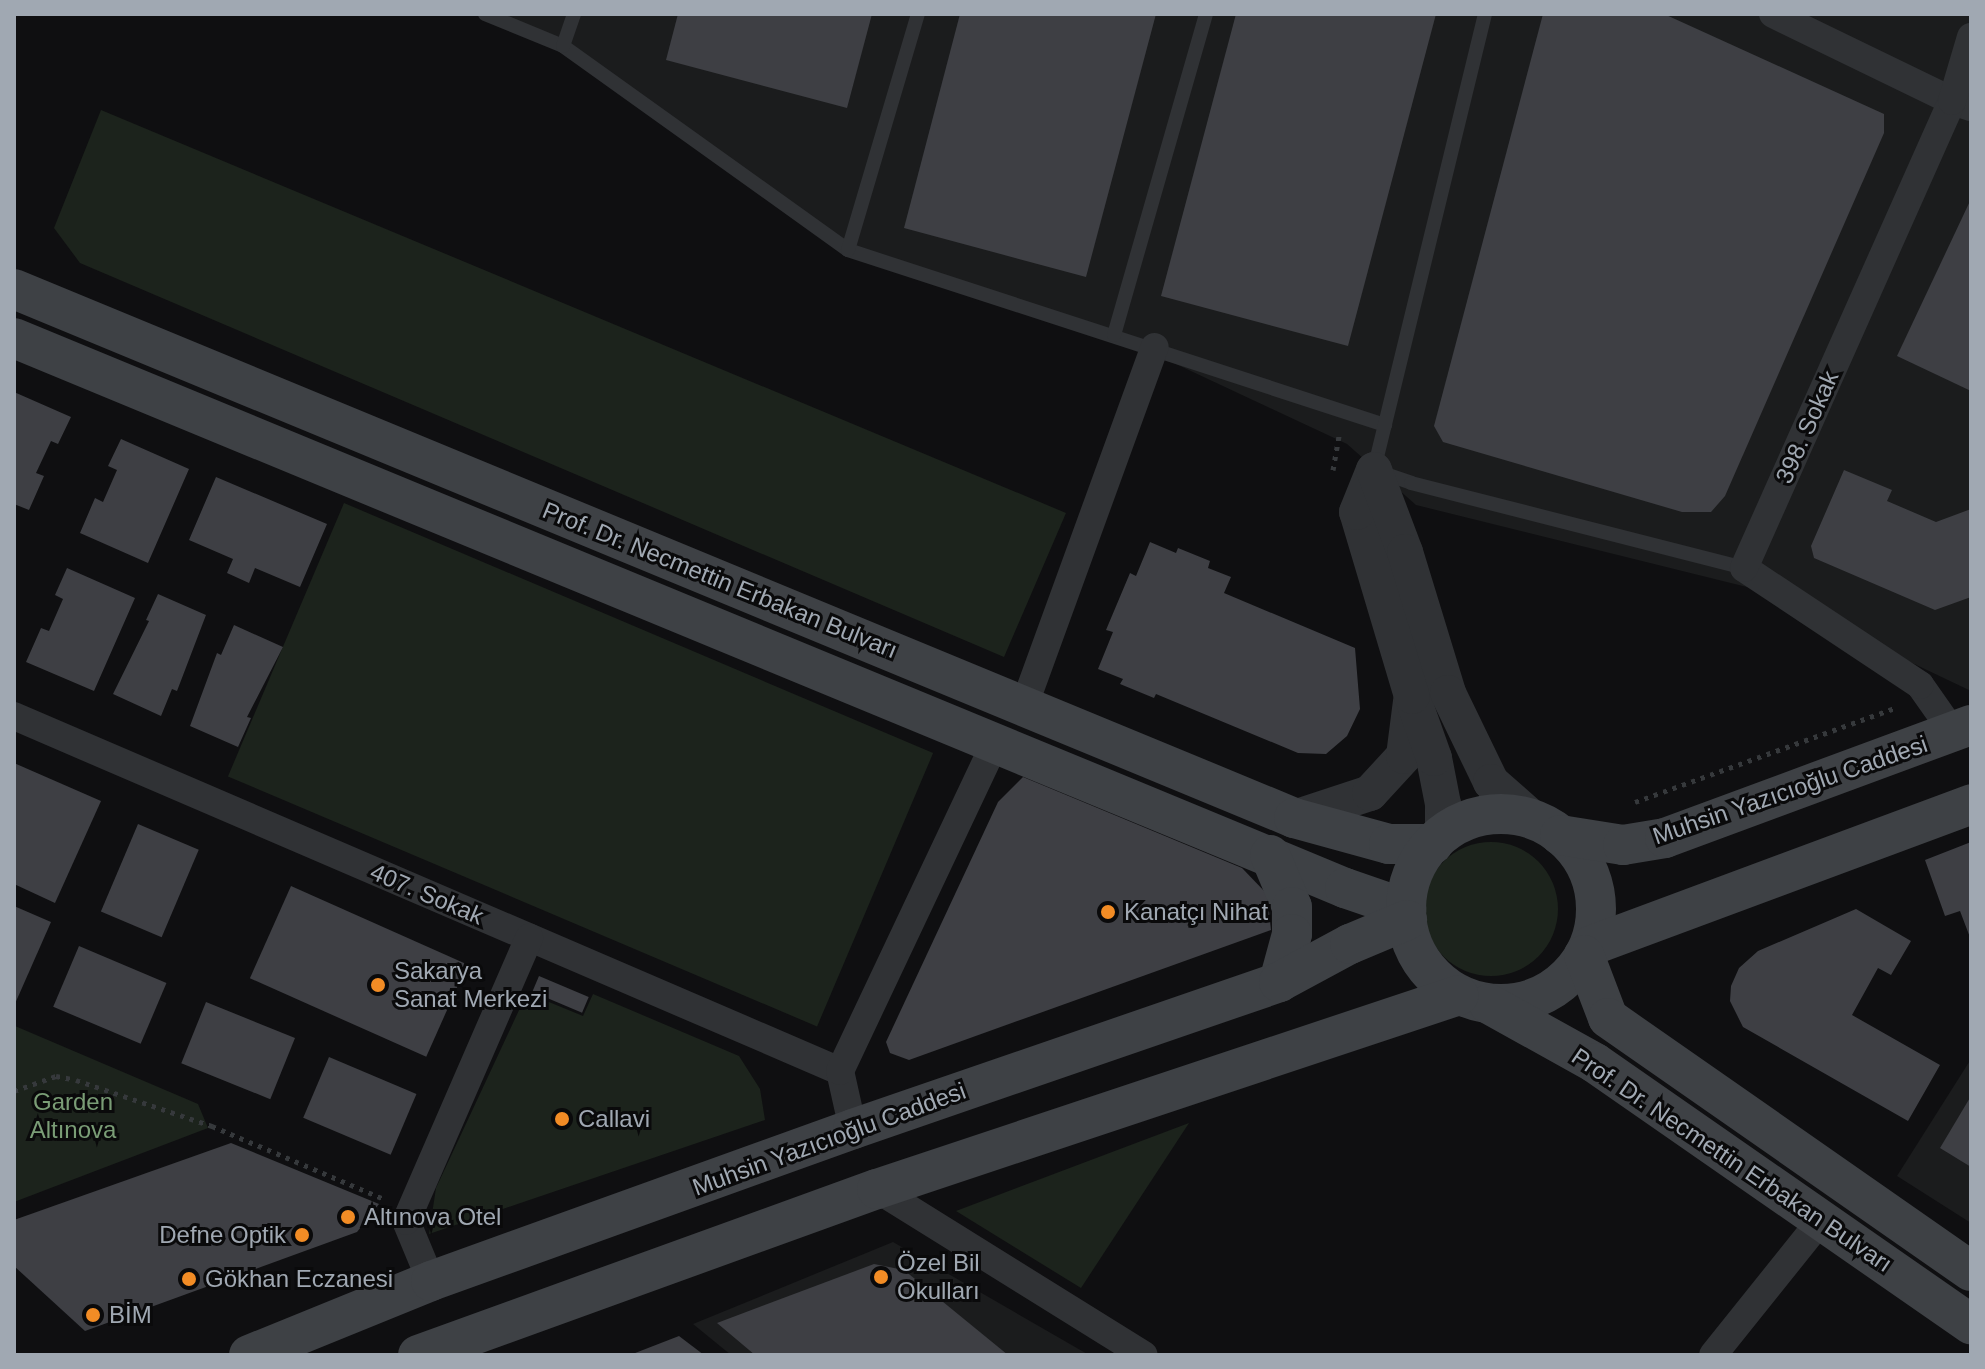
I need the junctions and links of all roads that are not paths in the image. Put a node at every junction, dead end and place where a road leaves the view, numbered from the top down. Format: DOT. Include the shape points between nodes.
graph roads {
  1 [pos="485,14"];
  2 [pos="574,14"];
  3 [pos="918,14"];
  4 [pos="1206,14"];
  5 [pos="1485,14"];
  6 [pos="1773,14"];
  7 [pos="1971,37"];
  8 [pos="563,46"];
  9 [pos="1962,104"];
  10 [pos="848,250"];
  11 [pos="14,289"];
  12 [pos="1114,335"];
  13 [pos="14,338"];
  14 [pos="1155,347"];
  15 [pos="1385,425"];
  16 [pos="1374,470"];
  17 [pos="1744,568"];
  18 [pos="1412,696"];
  19 [pos="1024,706"];
  20 [pos="14,716"];
  21 [pos="1962,728"];
  22 [pos="996,741"];
  23 [pos="1971,804"];
  24 [pos="1294,818"];
  25 [pos="1547,827"];
  26 [pos="1438,839"];
  27 [pos="1270,855"];
  28 [pos="1407,915"];
  29 [pos="1663,918"];
  30 [pos="529,938"];
  31 [pos="1587,951"];
  32 [pos="1279,982"];
  33 [pos="1474,1000"];
  34 [pos="1670,1064"];
  35 [pos="840,1071"];
  36 [pos="853,1129"];
  37 [pos="877,1189"];
  38 [pos="1821,1220"];
  39 [pos="1971,1271"];
  40 [pos="431,1281"];
  41 [pos="1971,1324"];
  42 [pos="249,1355"];
  43 [pos="418,1355"];
  44 [pos="1144,1355"];
  45 [pos="1713,1355"];
  1 -- 8 [label="lane"];
  2 -- 8 [label="lane"];
  3 -- 10 [label="lane"];
  4 -- 12 [label="lane"];
  5 -- 15 [label="lane"];
  6 -- 9 [label="street"];
  7 -- 9 [label="street, 398. Sokak"];
  8 -- 10 [label="lane"];
  9 -- 17 [label="street, 398. Sokak"];
  10 -- 12 [label="lane"];
  11 -- 19 [label="main road, Prof. Dr. Necmettin Erbakan Bulvarı"];
  12 -- 14 [label="lane"];
  13 -- 22 [label="main road, Prof. Dr. Necmettin Erbakan Bulvarı"];
  14 -- 15 [label="lane"];
  14 -- 19 [label="street"];
  15 -- 16 [label="lane"];
  16 -- 17 [label="lane"];
  16 -- 18 [label="street" via="1357,512"];
  16 -- 25 [label="street" via="1448,693 1491,782"];
  17 -- 21 [label="street" via="1920,685"];
  18 -- 24 [label="street" via="1404,756 1370,793"];
  18 -- 26 [label="street" via="1434,758 1443,804"];
  19 -- 24 [label="main road, Prof. Dr. Necmettin Erbakan Bulvarı"];
  20 -- 30 [label="street, 407. Sokak"];
  21 -- 25 [label="main road, Muhsin Yazıcıoğlu Caddesi" via="1665,838 1623,845"];
  22 -- 27 [label="main road, Prof. Dr. Necmettin Erbakan Bulvarı"];
  22 -- 35 [label="street"];
  23 -- 29 [label="main road"];
  24 -- 26 [label="main road, Prof. Dr. Necmettin Erbakan Bulvarı" via="1389,844"];
  25 -- 26 [label="main road" via="1503,814 1471,818"];
  25 -- 31 [label="main road" via="1581,857 1594,886 1597,916"];
  26 -- 28 [label="main road" via="1421,857 1408,886"];
  27 -- 28 [label="main road, Prof. Dr. Necmettin Erbakan Bulvarı"];
  27 -- 32 [label="main road" via="1292,907 1292,934"];
  28 -- 32 [label="main road, Muhsin Yazıcıoğlu Caddesi"];
  28 -- 33 [label="main road" via="1420,958 1433,976"];
  29 -- 31 [label="main road"];
  29 -- 34 [label="main road" via="1629,941 1618,957 1610,991 1620,1018"];
  30 -- 35 [label="street, 407. Sokak"];
  30 -- 40 [label="street" via="406,1221"];
  31 -- 33 [label="main road" via="1573,972 1549,992 1520,1003"];
  31 -- 34 [label="main road, Prof. Dr. Necmettin Erbakan Bulvarı" via="1608,1018"];
  32 -- 36 [label="main road, Muhsin Yazıcıoğlu Caddesi"];
  33 -- 37 [label="main road"];
  33 -- 38 [label="main road, Prof. Dr. Necmettin Erbakan Bulvarı" via="1595,1063"];
  34 -- 39 [label="main road, Prof. Dr. Necmettin Erbakan Bulvarı"];
  35 -- 36 [label="street"];
  36 -- 40 [label="main road, Muhsin Yazıcıoğlu Caddesi"];
  37 -- 43 [label="main road"];
  37 -- 44 [label="street"];
  38 -- 41 [label="main road, Prof. Dr. Necmettin Erbakan Bulvarı"];
  38 -- 45 [label="street"];
  40 -- 42 [label="main road, Muhsin Yazıcıoğlu Caddesi"];
}
